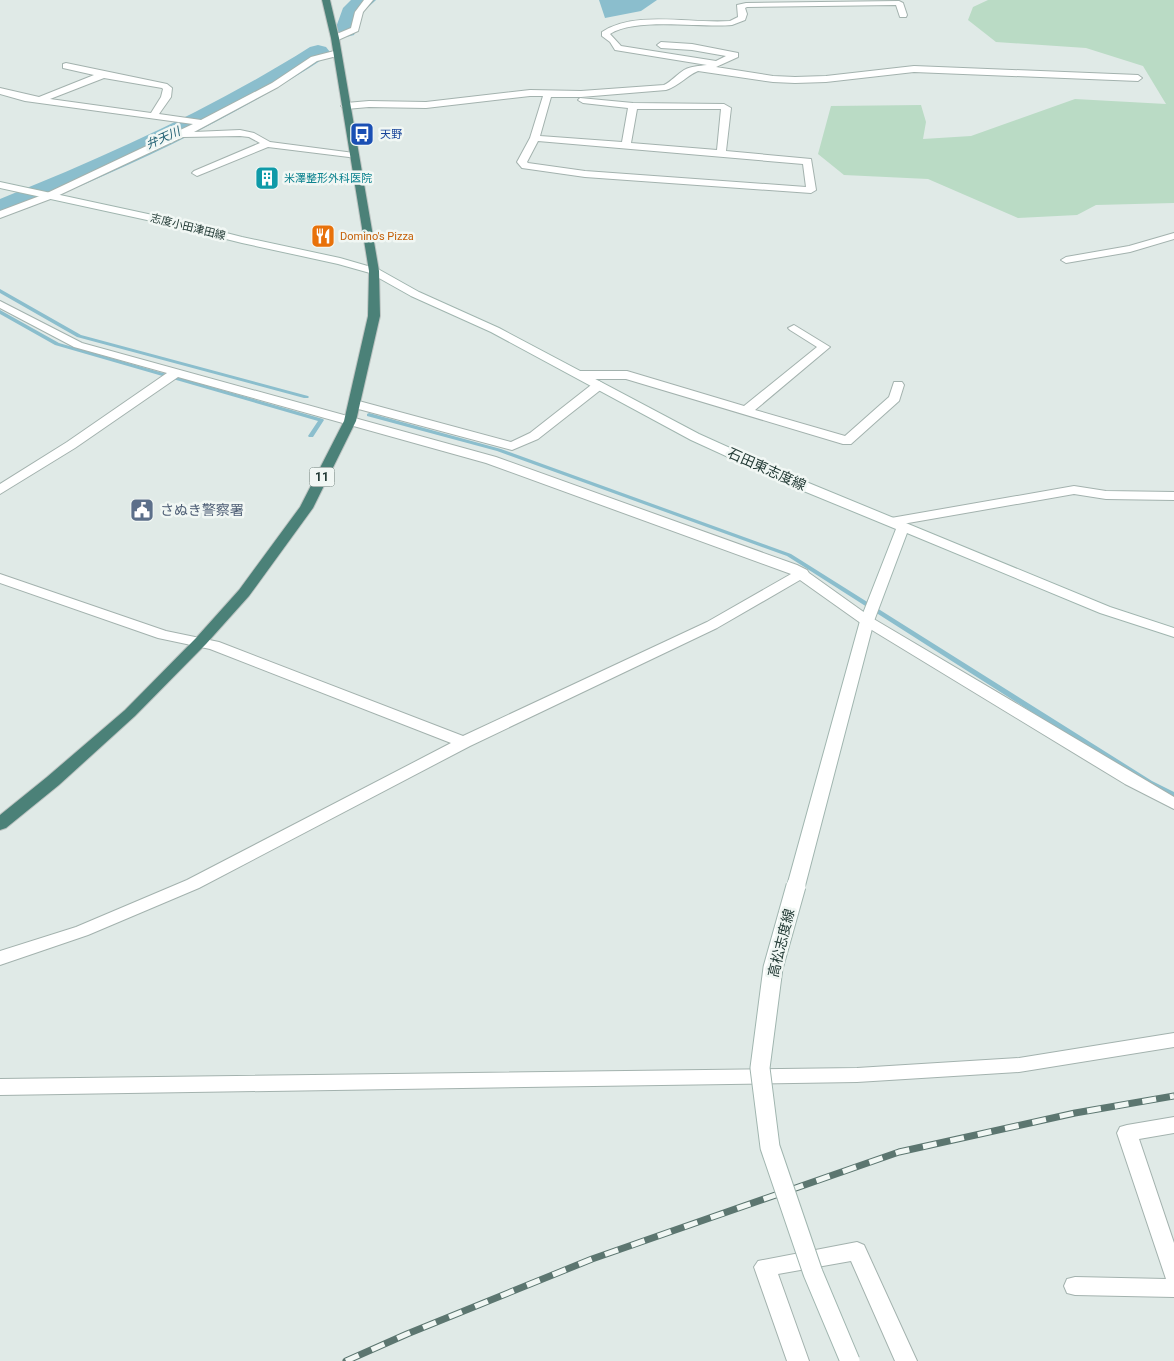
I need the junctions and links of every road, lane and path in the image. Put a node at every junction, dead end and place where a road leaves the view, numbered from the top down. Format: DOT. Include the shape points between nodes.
graph roads {
  1 [pos="326,0"];
  2 [pos="369,0"];
  3 [pos="903,15"];
  4 [pos="336,38"];
  5 [pos="651,44"];
  6 [pos="338,53"];
  7 [pos="718,64"];
  8 [pos="66,66"];
  9 [pos="707,68"];
  10 [pos="103,75"];
  11 [pos="1138,78"];
  12 [pos="0,91"];
  13 [pos="548,93"];
  14 [pos="40,100"];
  15 [pos="346,106"];
  16 [pos="633,106"];
  17 [pos="153,116"];
  18 [pos="203,123"];
  19 [pos="180,135"];
  20 [pos="535,138"];
  21 [pos="267,144"];
  22 [pos="626,146"];
  23 [pos="721,154"];
  24 [pos="354,156"];
  25 [pos="197,173"];
  26 [pos="0,184"];
  27 [pos="49,196"];
  28 [pos="0,215"];
  29 [pos="1174,236"];
  30 [pos="1066,260"];
  31 [pos="374,271"];
  32 [pos="0,304"];
  33 [pos="794,328"];
  34 [pos="177,372"];
  35 [pos="580,375"];
  36 [pos="599,385"];
  37 [pos="898,385"];
  38 [pos="355,404"];
  39 [pos="746,411"];
  40 [pos="350,421"];
  41 [pos="0,490"];
  42 [pos="1174,496"];
  43 [pos="897,524"];
  44 [pos="802,573"];
  45 [pos="0,578"];
  46 [pos="868,620"];
  47 [pos="1174,633"];
  48 [pos="201,641"];
  49 [pos="464,742"];
  50 [pos="1174,804"];
  51 [pos="0,824"];
  52 [pos="0,958"];
  53 [pos="1174,1040"];
  54 [pos="0,1087"];
  55 [pos="1174,1124"];
  56 [pos="1174,1274"];
  57 [pos="1075,1286"];
  58 [pos="1174,1288"];
  59 [pos="798,1361"];
  60 [pos="850,1361"];
  61 [pos="906,1361"];
  1 -- 4 [label="highway, 11"];
  2 -- 4 [label="street" via="357,11 355,28"];
  3 -- 7 [label="street" via="899,3 746,4 740,6 742,18 732,22 640,23 613,27 604,34 618,48"];
  4 -- 6 [label="highway, 11"];
  5 -- 7 [label="street" via="735,55"];
  6 -- 15 [label="highway, 11"];
  6 -- 18 [label="street" via="314,59 275,85"];
  7 -- 9 [label="street"];
  8 -- 10 [label="street"];
  9 -- 11 [label="street" via="795,80 914,70"];
  9 -- 13 [label="street" via="687,72 666,87 581,94"];
  10 -- 14 [label="street"];
  10 -- 17 [label="street" via="168,88"];
  12 -- 14 [label="street"];
  13 -- 15 [label="street" via="426,105"];
  13 -- 16 [label="street"];
  13 -- 20 [label="street"];
  14 -- 17 [label="street"];
  15 -- 24 [label="highway, 11"];
  16 -- 22 [label="street"];
  16 -- 23 [label="street" via="726,108"];
  17 -- 18 [label="street"];
  18 -- 19 [label="street"];
  19 -- 21 [label="street" via="256,134"];
  19 -- 27 [label="street"];
  20 -- 22 [label="street"];
  20 -- 23 [label="street" via="522,162 525,166 585,174 811,190 808,161"];
  21 -- 24 [label="street"];
  21 -- 25 [label="street"];
  22 -- 23 [label="street"];
  24 -- 31 [label="highway, 11"];
  26 -- 27 [label="street, 志度小田津田線"];
  27 -- 28 [label="street"];
  27 -- 31 [label="street, 志度小田津田線"];
  29 -- 30 [label="street" via="1130,249"];
  31 -- 35 [label="street, 石田東志度線"];
  31 -- 38 [label="highway, 11" via="374,316"];
  32 -- 34 [label="street" via="78,345"];
  33 -- 39 [label="street" via="824,348"];
  34 -- 40 [label="street"];
  34 -- 41 [label="street"];
  35 -- 36 [label="street, 石田東志度線"];
  35 -- 39 [label="street" via="628,375"];
  36 -- 38 [label="street" via="534,436 512,446"];
  36 -- 43 [label="street, 石田東志度線" via="695,437"];
  37 -- 39 [label="street" via="895,398 847,441"];
  38 -- 40 [label="highway, 11"];
  40 -- 44 [label="street" via="491,460"];
  40 -- 48 [label="highway, 11" via="306,508 244,593"];
  42 -- 43 [label="street" via="1106,495 1074,490"];
  43 -- 46 [label="street, 高松志度線"];
  43 -- 47 [label="street, 石田東志度線" via="1105,610"];
  44 -- 46 [label="street"];
  44 -- 49 [label="street" via="712,625"];
  45 -- 48 [label="street" via="163,635"];
  46 -- 50 [label="street"];
  46 -- 60 [label="street, 高松志度線, bridge" via="773,968 760,1068 770,1147 813,1273"];
  48 -- 49 [label="street"];
  48 -- 51 [label="highway, 11" via="130,712"];
  49 -- 52 [label="street" via="193,884 82,931"];
  53 -- 54 [label="street" via="1018,1065 857,1075"];
  55 -- 56 [label="street" via="1127,1133"];
  57 -- 58 [label="street"];
  59 -- 61 [label="street" via="766,1268 856,1251"];
}
